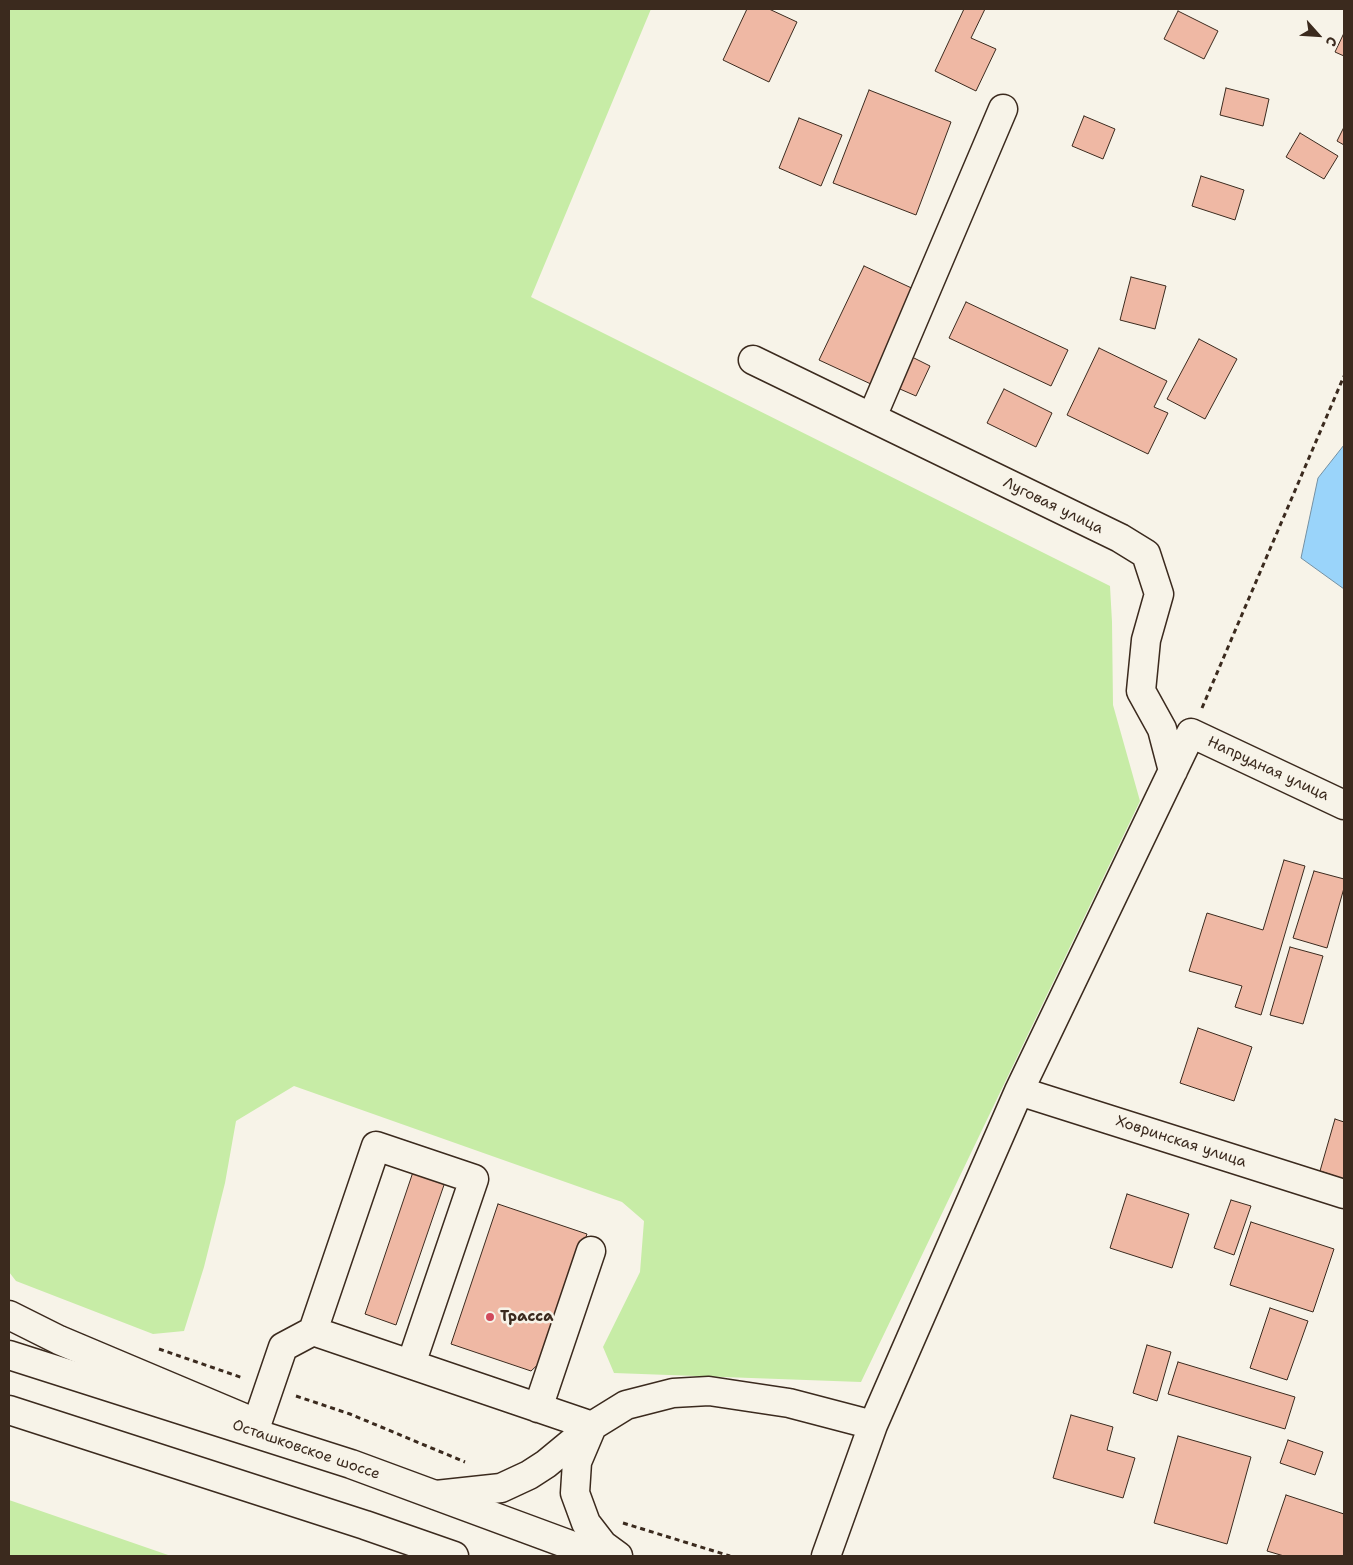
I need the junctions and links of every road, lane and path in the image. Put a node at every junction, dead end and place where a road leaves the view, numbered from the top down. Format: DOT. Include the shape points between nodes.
graph roads {
  1 [pos="1003,109"];
  2 [pos="753,360"];
  3 [pos="1344,376"];
  4 [pos="872,417"];
  5 [pos="1191,733"];
  6 [pos="1173,771"];
  7 [pos="1344,804"];
  8 [pos="1019,1091"];
  9 [pos="1344,1194"];
  10 [pos="591,1251"];
  11 [pos="9,1315"];
  12 [pos="313,1331"];
  13 [pos="9,1356"];
  14 [pos="411,1364"];
  15 [pos="538,1408"];
  16 [pos="9,1410"];
  17 [pos="873,1425"];
  18 [pos="592,1426"];
  19 [pos="255,1428"];
  20 [pos="436,1496"];
  21 [pos="622,1523"];
  22 [pos="454,1556"];
  23 [pos="600,1556"];
  24 [pos="618,1556"];
  25 [pos="730,1556"];
  26 [pos="826,1556"];
  1 -- 4 [label="street"];
  2 -- 4 [label="street, Луговая улица"];
  3 -- 5 [label="path"];
  4 -- 6 [label="street, Луговая улица" via="1120,538 1146,554 1159,594 1146,640 1141,691 1162,729"];
  5 -- 6 [label="street"];
  5 -- 7 [label="street, Напрудная улица"];
  6 -- 8 [label="street"];
  8 -- 9 [label="street, Ховринская улица"];
  8 -- 17 [label="street"];
  10 -- 15 [label="street"];
  11 -- 19 [label="street"];
  12 -- 14 [label="street"];
  12 -- 14 [label="street" via="376,1146 474,1179"];
  12 -- 19 [label="street" via="283,1347"];
  13 -- 19 [label="street, Осташковское шоссе"];
  14 -- 15 [label="street"];
  15 -- 18 [label="street"];
  16 -- 22 [label="street"];
  17 -- 18 [label="street" via="789,1403 709,1391 673,1393 626,1405"];
  17 -- 26 [label="street"];
  18 -- 20 [label="street" via="546,1464 508,1485"];
  18 -- 24 [label="street" via="577,1462 575,1493 586,1523"];
  19 -- 20 [label="street, Осташковское шоссе"];
  20 -- 23 [label="street, Осташковское шоссе"];
  21 -- 25 [label="path"];
}
